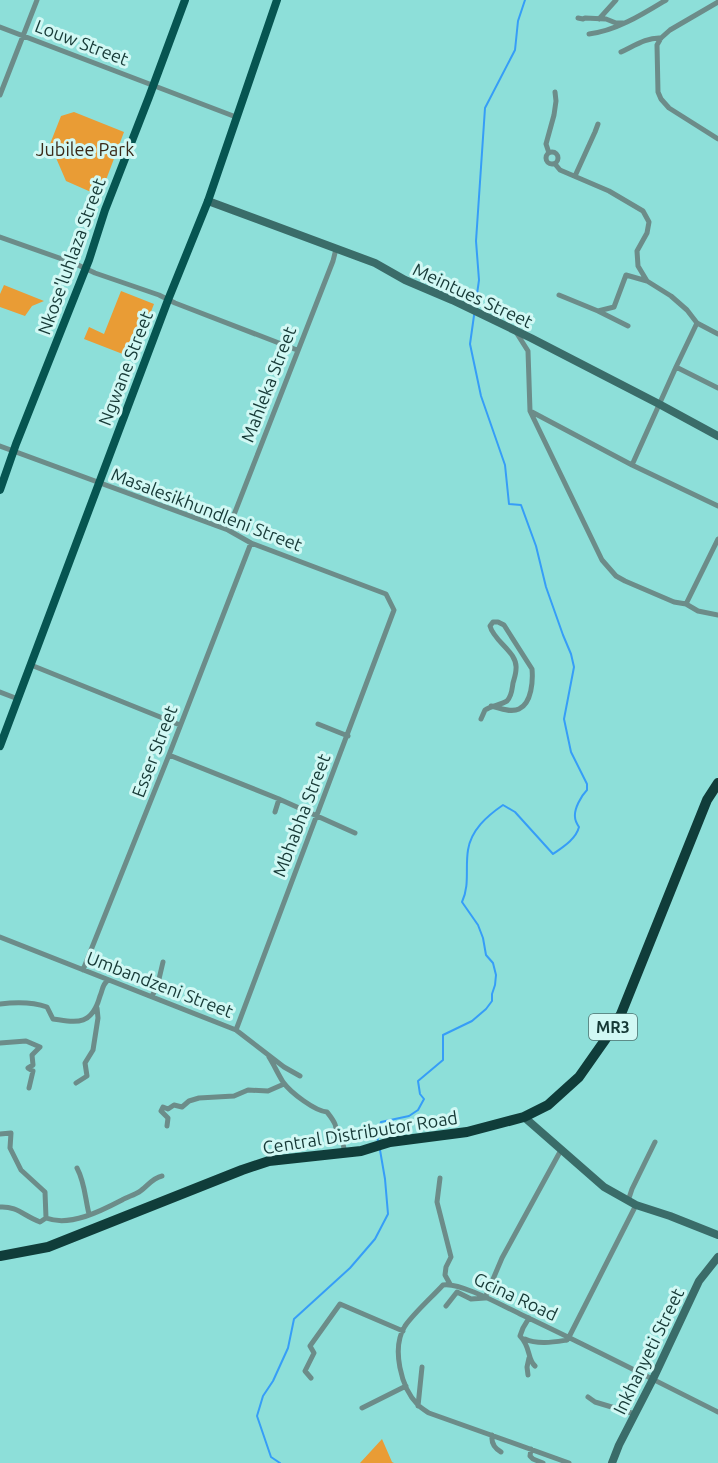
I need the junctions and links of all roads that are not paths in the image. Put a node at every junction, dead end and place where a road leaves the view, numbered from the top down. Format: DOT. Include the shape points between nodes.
graph roads {
  1 [pos="37,0"];
  2 [pos="185,0"];
  3 [pos="277,0"];
  4 [pos="615,0"];
  5 [pos="666,0"];
  6 [pos="718,2"];
  7 [pos="578,18"];
  8 [pos="598,19"];
  9 [pos="627,21"];
  10 [pos="0,27"];
  11 [pos="589,34"];
  12 [pos="23,36"];
  13 [pos="661,38"];
  14 [pos="621,52"];
  15 [pos="153,86"];
  16 [pos="555,92"];
  17 [pos="0,95"];
  18 [pos="236,117"];
  19 [pos="598,124"];
  20 [pos="718,139"];
  21 [pos="575,176"];
  22 [pos="208,201"];
  23 [pos="0,237"];
  24 [pos="336,249"];
  25 [pos="85,268"];
  26 [pos="647,281"];
  27 [pos="559,295"];
  28 [pos="168,300"];
  29 [pos="598,311"];
  30 [pos="697,323"];
  31 [pos="628,326"];
  32 [pos="515,331"];
  33 [pos="718,334"];
  34 [pos="297,350"];
  35 [pos="676,366"];
  36 [pos="718,388"];
  37 [pos="659,404"];
  38 [pos="530,411"];
  39 [pos="718,436"];
  40 [pos="0,446"];
  41 [pos="15,451"];
  42 [pos="632,465"];
  43 [pos="99,483"];
  44 [pos="0,490"];
  45 [pos="718,506"];
  46 [pos="228,530"];
  47 [pos="718,539"];
  48 [pos="251,543"];
  49 [pos="686,604"];
  50 [pos="394,610"];
  51 [pos="718,615"];
  52 [pos="31,665"];
  53 [pos="0,692"];
  54 [pos="18,699"];
  55 [pos="490,706"];
  56 [pos="481,719"];
  57 [pos="318,724"];
  58 [pos="180,725"];
  59 [pos="348,736"];
  60 [pos="0,746"];
  61 [pos="169,756"];
  62 [pos="718,783"];
  63 [pos="718,792"];
  64 [pos="279,799"];
  65 [pos="275,812"];
  66 [pos="316,815"];
  67 [pos="355,832"];
  68 [pos="0,938"];
  69 [pos="163,962"];
  70 [pos="83,970"];
  71 [pos="108,980"];
  72 [pos="152,997"];
  73 [pos="0,1004"];
  74 [pos="97,1007"];
  75 [pos="236,1030"];
  76 [pos="0,1043"];
  77 [pos="267,1054"];
  78 [pos="300,1076"];
  79 [pos="76,1083"];
  80 [pos="285,1084"];
  81 [pos="29,1088"];
  82 [pos="526,1119"];
  83 [pos="167,1126"];
  84 [pos="0,1134"];
  85 [pos="655,1142"];
  86 [pos="561,1150"];
  87 [pos="345,1153"];
  88 [pos="362,1153"];
  89 [pos="77,1168"];
  90 [pos="162,1176"];
  91 [pos="440,1178"];
  92 [pos="632,1203"];
  93 [pos="0,1207"];
  94 [pos="89,1214"];
  95 [pos="46,1218"];
  96 [pos="718,1235"];
  97 [pos="0,1256"];
  98 [pos="718,1257"];
  99 [pos="0,1260"];
  100 [pos="450,1284"];
  101 [pos="485,1298"];
  102 [pos="446,1306"];
  103 [pos="529,1318"];
  104 [pos="403,1331"];
  105 [pos="520,1336"];
  106 [pos="568,1339"];
  107 [pos="530,1356"];
  108 [pos="535,1366"];
  109 [pos="422,1368"];
  110 [pos="528,1375"];
  111 [pos="311,1378"];
  112 [pos="653,1379"];
  113 [pos="406,1386"];
  114 [pos="588,1397"];
  115 [pos="418,1406"];
  116 [pos="362,1408"];
  117 [pos="718,1412"];
  118 [pos="635,1413"];
  119 [pos="492,1435"];
  120 [pos="531,1449"];
  121 [pos="501,1452"];
  122 [pos="565,1462"];
  123 [pos="543,1463"];
  124 [pos="612,1463"];
  1 -- 12 [label="street"];
  2 -- 15 [label="main road, Nkose'luhlaza Street"];
  3 -- 18 [label="main road, Ngwane Street"];
  4 -- 8 [label="street"];
  5 -- 9 [label="street"];
  6 -- 13 [label="street"];
  7 -- 8 [label="street"];
  8 -- 9 [label="street"];
  9 -- 11 [label="street"];
  10 -- 12 [label="street, Louw Street"];
  12 -- 15 [label="street, Louw Street"];
  12 -- 17 [label="street"];
  13 -- 14 [label="street" via="646,40"];
  13 -- 20 [label="street" via="657,45 658,92 669,108"];
  15 -- 18 [label="street, Louw Street"];
  15 -- 25 [label="main road, Nkose'luhlaza Street"];
  16 -- 21 [label="street" via="546,144 549,153 557,155 555,164 560,170"];
  18 -- 22 [label="main road, Ngwane Street"];
  19 -- 21 [label="street"];
  21 -- 26 [label="street" via="643,211 649,222 637,251 638,266"];
  22 -- 24 [label="street, Meintues Street"];
  22 -- 28 [label="main road, Ngwane Street"];
  23 -- 25 [label="street"];
  24 -- 32 [label="street, Meintues Street" via="375,263"];
  24 -- 34 [label="street, Mahleka Street"];
  25 -- 28 [label="street"];
  25 -- 41 [label="main road, Nkose'luhlaza Street"];
  26 -- 29 [label="street" via="626,275 614,307"];
  26 -- 30 [label="street" via="687,310"];
  27 -- 29 [label="street"];
  28 -- 34 [label="street"];
  28 -- 43 [label="main road, Ngwane Street"];
  29 -- 31 [label="street"];
  30 -- 33 [label="street"];
  30 -- 35 [label="street"];
  32 -- 37 [label="street, Meintues Street"];
  32 -- 38 [label="street" via="528,351"];
  34 -- 46 [label="street, Mahleka Street"];
  35 -- 36 [label="street"];
  35 -- 37 [label="street"];
  37 -- 39 [label="street, Meintues Street"];
  37 -- 42 [label="street"];
  38 -- 42 [label="street"];
  38 -- 49 [label="street" via="602,560 625,581"];
  40 -- 41 [label="street, Masalesikhundleni Street"];
  41 -- 43 [label="street, Masalesikhundleni Street"];
  41 -- 44 [label="main road, Nkose'luhlaza Street"];
  42 -- 45 [label="street"];
  43 -- 46 [label="street, Masalesikhundleni Street"];
  43 -- 52 [label="main road, Ngwane Street"];
  46 -- 48 [label="street, Masalesikhundleni Street"];
  47 -- 49 [label="street"];
  48 -- 50 [label="street, Masalesikhundleni Street" via="386,594"];
  48 -- 58 [label="street, Esser Street"];
  49 -- 51 [label="street"];
  50 -- 59 [label="street, Mbhabha Street"];
  52 -- 54 [label="main road, Ngwane Street"];
  52 -- 58 [label="street"];
  53 -- 54 [label="street"];
  54 -- 60 [label="main road, Ngwane Street"];
  55 -- 55 [label="street" via="507,701 512,694 517,667 515,659 491,632 490,626 498,622 504,625 533,676 526,703 519,709"];
  55 -- 56 [label="street"];
  57 -- 59 [label="street"];
  58 -- 61 [label="street, Esser Street"];
  59 -- 66 [label="street, Mbhabha Street"];
  61 -- 64 [label="street"];
  61 -- 70 [label="street, Esser Street"];
  62 -- 82 [label="highway, Central Distributor Road / MR3" via="707,800 621,1014 579,1077"];
  63 -- 82 [label="highway, Central Distributor Road / MR3" via="626,1014 610,1043 583,1080 550,1109"];
  64 -- 65 [label="street"];
  64 -- 66 [label="street"];
  66 -- 67 [label="street"];
  66 -- 75 [label="street, Mbhabha Street"];
  68 -- 70 [label="street, Umbandzeni Street"];
  69 -- 72 [label="street"];
  70 -- 71 [label="street, Umbandzeni Street"];
  71 -- 72 [label="street, Umbandzeni Street"];
  71 -- 74 [label="street"];
  72 -- 75 [label="street, Umbandzeni Street"];
  73 -- 74 [label="street" via="39,1004 47,1007 53,1019 79,1021 88,1018"];
  74 -- 79 [label="street" via="93,1050 85,1063 87,1076"];
  75 -- 77 [label="street, Umbandzeni Street"];
  76 -- 81 [label="street" via="26,1041 40,1047 28,1068 33,1071"];
  77 -- 78 [label="street, Umbandzeni Street"];
  77 -- 80 [label="street"];
  80 -- 83 [label="street" via="268,1091 248,1090 234,1096 199,1098 183,1107 163,1107 160,1112 168,1118"];
  80 -- 87 [label="street" via="320,1112 327,1112 336,1127 334,1138 343,1144"];
  82 -- 86 [label="street"];
  82 -- 88 [label="highway, Central Distributor Road / MR3"];
  84 -- 95 [label="street" via="11,1133 10,1148 21,1170 45,1192"];
  85 -- 92 [label="street" via="632,1189"];
  86 -- 92 [label="street" via="604,1187"];
  86 -- 101 [label="street" via="502,1258"];
  87 -- 88 [label="highway, Central Distributor Road / MR3"];
  87 -- 97 [label="highway, Central Distributor Road / MR3" via="269,1161 48,1247"];
  88 -- 99 [label="highway, Central Distributor Road / MR3" via="329,1161 272,1166 48,1250"];
  89 -- 94 [label="street"];
  90 -- 94 [label="street" via="112,1206"];
  91 -- 100 [label="street" via="437,1202 451,1257 445,1275"];
  92 -- 96 [label="street"];
  92 -- 106 [label="street"];
  93 -- 95 [label="street" via="18,1209 40,1222"];
  94 -- 95 [label="street" via="66,1221"];
  98 -- 112 [label="street, Inkhanyeti Street" via="699,1281"];
  100 -- 101 [label="street, Gcina Road"];
  100 -- 104 [label="street, Gcina Road" via="443,1285"];
  101 -- 102 [label="street" via="471,1299 457,1292"];
  101 -- 103 [label="street, Gcina Road"];
  103 -- 105 [label="street"];
  103 -- 106 [label="street, Gcina Road"];
  104 -- 111 [label="street" via="340,1304 310,1346 314,1353 305,1371"];
  104 -- 113 [label="street" via="398,1362"];
  105 -- 106 [label="street" via="529,1341"];
  105 -- 107 [label="street"];
  106 -- 112 [label="street, Gcina Road"];
  107 -- 108 [label="street"];
  107 -- 110 [label="street"];
  109 -- 115 [label="street"];
  112 -- 117 [label="street, Gcina Road"];
  112 -- 118 [label="street, Inkhanyeti Street"];
  113 -- 115 [label="street"];
  113 -- 116 [label="street"];
  114 -- 118 [label="street"];
  115 -- 119 [label="street"];
  118 -- 124 [label="street, Inkhanyeti Street"];
  119 -- 120 [label="street"];
  119 -- 121 [label="street" via="491,1441"];
  120 -- 122 [label="street"];
  120 -- 123 [label="street" via="530,1456"];
}
